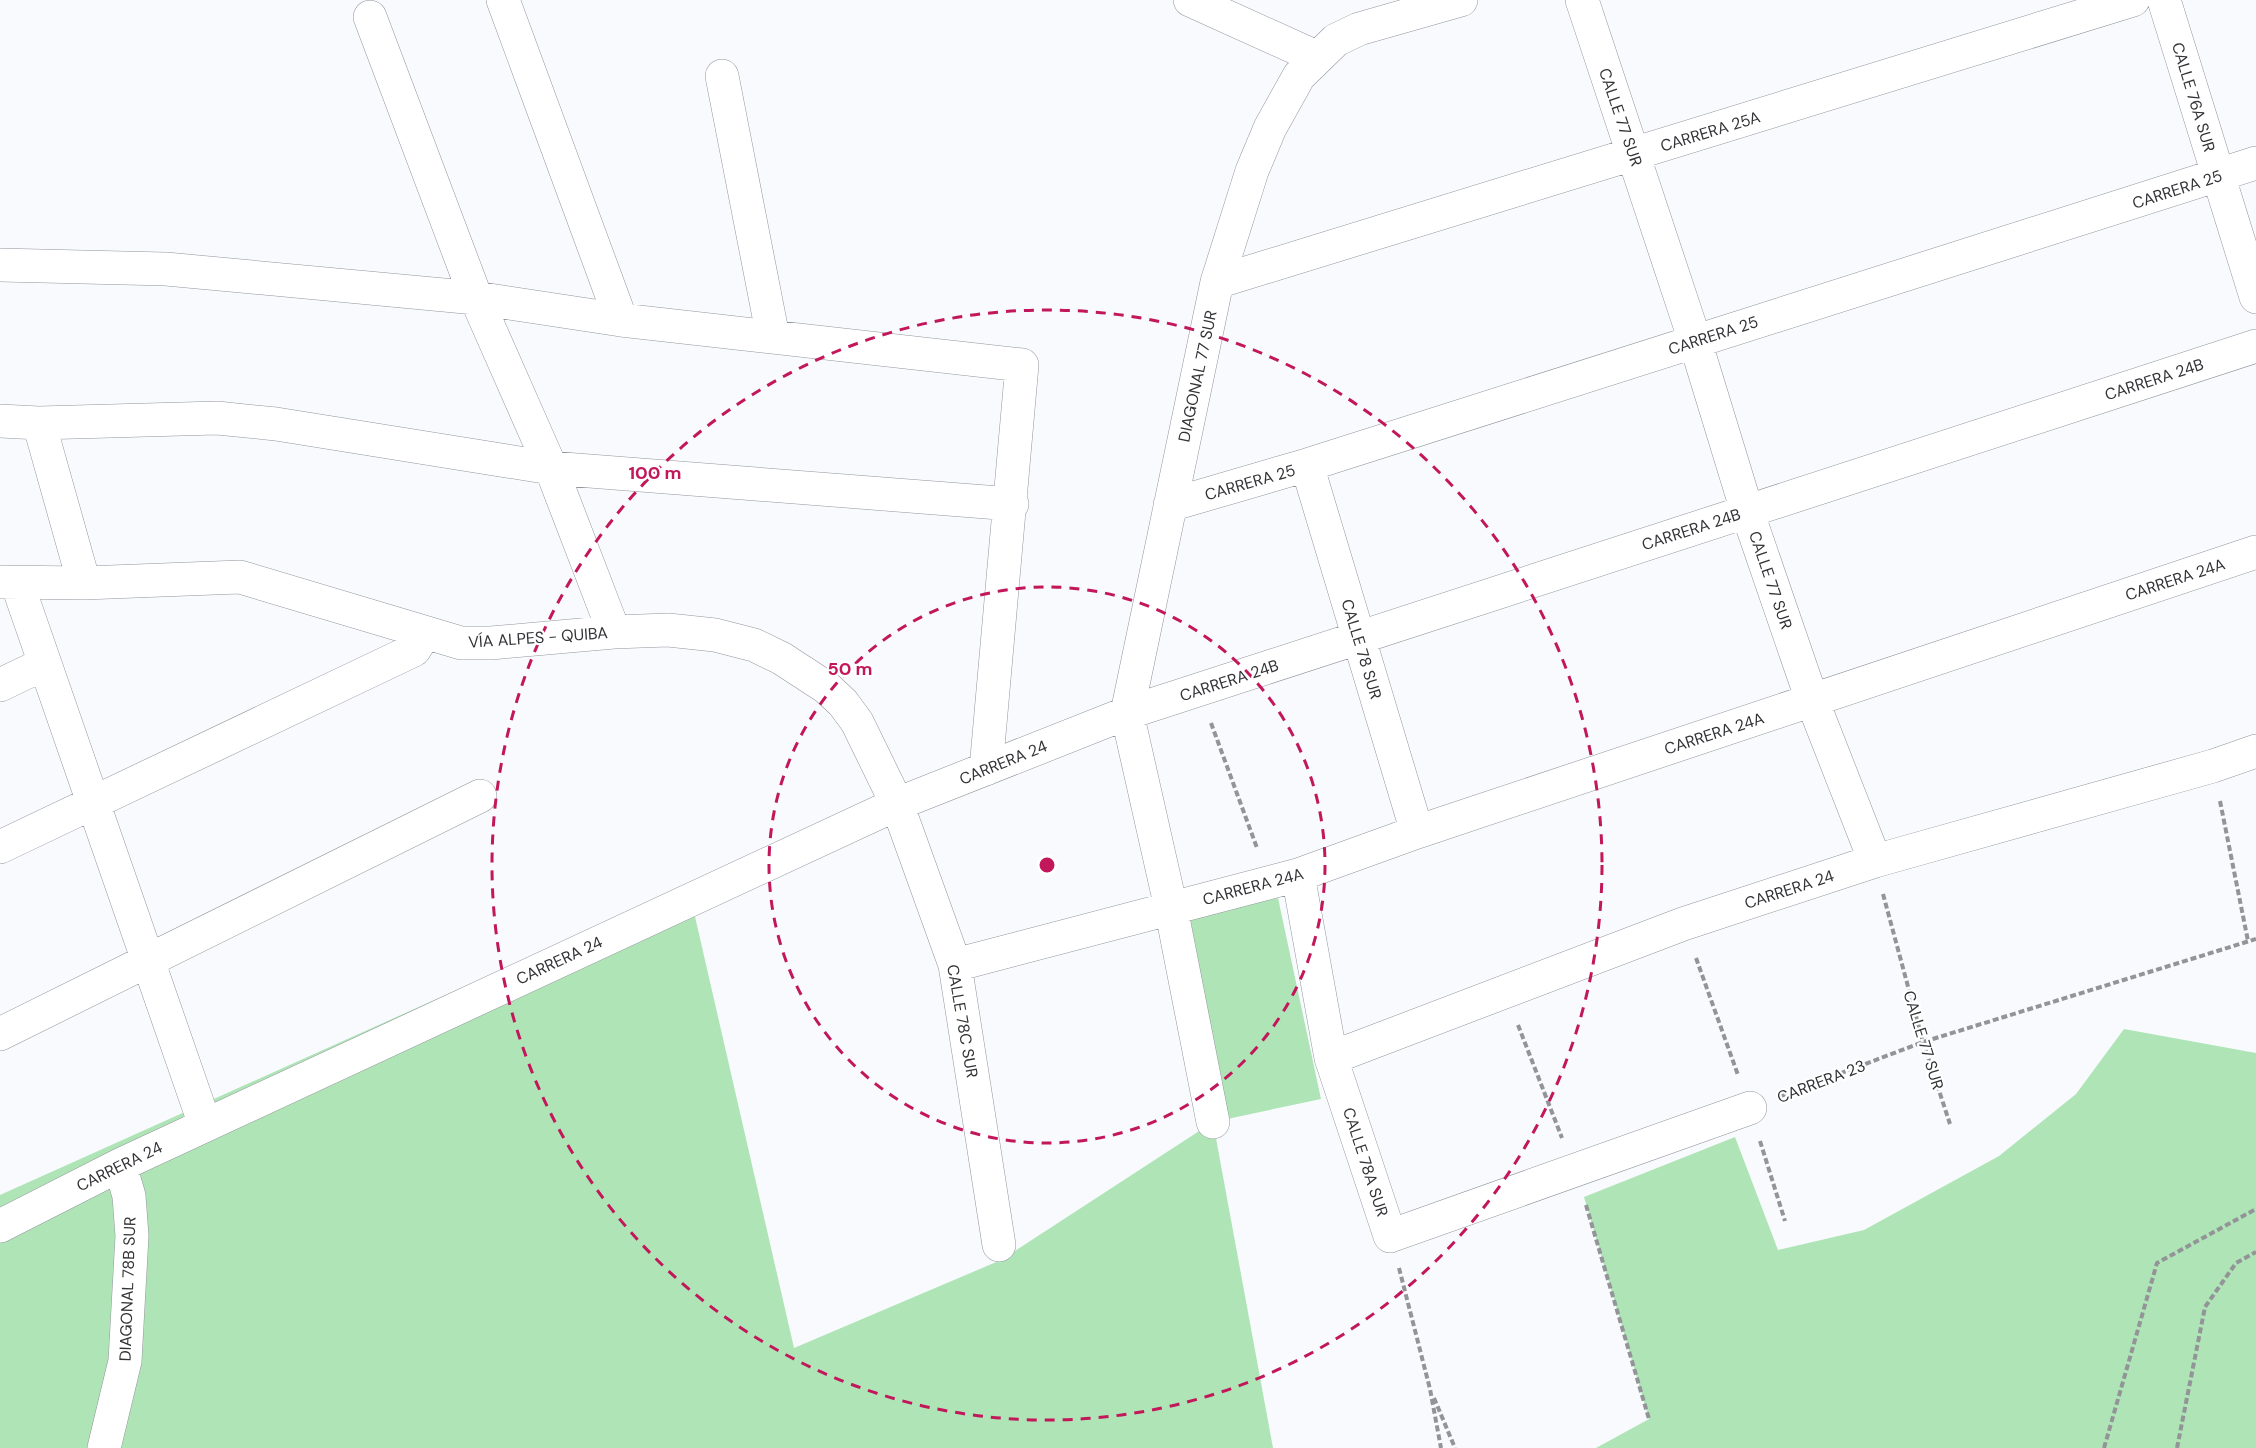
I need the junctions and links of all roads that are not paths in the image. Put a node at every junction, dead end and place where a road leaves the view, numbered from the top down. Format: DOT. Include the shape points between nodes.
graph roads {
  1 [pos="503,0"];
  2 [pos="1190,0"];
  3 [pos="1461,0"];
  4 [pos="1582,0"];
  5 [pos="2133,0"];
  6 [pos="2164,0"];
  7 [pos="370,17"];
  8 [pos="1316,57"];
  9 [pos="722,76"];
  10 [pos="1634,154"];
  11 [pos="2256,163"];
  12 [pos="2218,176"];
  13 [pos="0,265"];
  14 [pos="1217,282"];
  15 [pos="2256,297"];
  16 [pos="476,298"];
  17 [pos="621,320"];
  18 [pos="773,337"];
  19 [pos="1695,341"];
  20 [pos="2256,346"];
  21 [pos="0,421"];
  22 [pos="39,423"];
  23 [pos="1307,465"];
  24 [pos="551,468"];
  25 [pos="1012,504"];
  26 [pos="1170,505"];
  27 [pos="1747,511"];
  28 [pos="2256,552"];
  29 [pos="8,583"];
  30 [pos="84,583"];
  31 [pos="614,632"];
  32 [pos="425,633"];
  33 [pos="1359,637"];
  34 [pos="44,664"];
  35 [pos="0,685"];
  36 [pos="1812,700"];
  37 [pos="1127,713"];
  38 [pos="2256,751"];
  39 [pos="986,770"];
  40 [pos="480,796"];
  41 [pos="92,803"];
  42 [pos="897,804"];
  43 [pos="1417,832"];
  44 [pos="0,847"];
  45 [pos="1875,861"];
  46 [pos="1284,879"];
  47 [pos="1172,908"];
  48 [pos="147,961"];
  49 [pos="955,965"];
  50 [pos="0,1034"];
  51 [pos="1331,1058"];
  52 [pos="1750,1108"];
  53 [pos="1213,1122"];
  54 [pos="205,1125"];
  55 [pos="120,1165"];
  56 [pos="0,1226"];
  57 [pos="999,1245"];
  58 [pos="104,1448"];
  1 -- 17 [label="street"];
  2 -- 8 [label="street"];
  3 -- 8 [label="street, DIAGONAL 77 SUR" via="1359,29 1336,40"];
  4 -- 10 [label="street, CALLE 77 SUR"];
  5 -- 10 [label="street, CARRERA 25A"];
  6 -- 12 [label="street, CALLE 76A SUR"];
  7 -- 16 [label="street"];
  8 -- 14 [label="street, DIAGONAL 77 SUR" via="1285,97 1270,128 1252,171"];
  9 -- 18 [label="street"];
  10 -- 14 [label="street, CARRERA 25A"];
  10 -- 19 [label="street, CALLE 77 SUR"];
  11 -- 12 [label="street, CARRERA 25"];
  12 -- 15 [label="street, CALLE 76A SUR"];
  12 -- 19 [label="street, CARRERA 25"];
  13 -- 16 [label="street" via="166,269"];
  14 -- 26 [label="street, DIAGONAL 77 SUR"];
  16 -- 17 [label="street"];
  16 -- 24 [label="street"];
  17 -- 18 [label="street"];
  18 -- 25 [label="street" via="1022,365"];
  19 -- 23 [label="street, CARRERA 25"];
  19 -- 27 [label="street, CALLE 77 SUR"];
  20 -- 27 [label="street, CARRERA 24B"];
  21 -- 22 [label="street"];
  22 -- 24 [label="street" via="217,418 276,423"];
  22 -- 30 [label="street"];
  23 -- 26 [label="street, CARRERA 25"];
  23 -- 33 [label="street, CALLE 78 SUR"];
  24 -- 25 [label="street"];
  24 -- 31 [label="street"];
  25 -- 39 [label="street"];
  26 -- 37 [label="street, DIAGONAL 77 SUR"];
  27 -- 33 [label="street, CARRERA 24B"];
  27 -- 36 [label="street, CALLE 77 SUR"];
  28 -- 36 [label="street, CARRERA 24A"];
  29 -- 30 [label="street, VÍA ALPES - QUIBA"];
  29 -- 34 [label="street"];
  30 -- 32 [label="street, VÍA ALPES - QUIBA" via="240,577"];
  31 -- 32 [label="street, VÍA ALPES - QUIBA" via="491,643 461,643"];
  31 -- 42 [label="street, VÍA ALPES - QUIBA" via="668,630 715,635 754,645 781,658 827,688 858,722"];
  32 -- 41 [label="street" via="414,650"];
  33 -- 37 [label="street, CARRERA 24B"];
  33 -- 43 [label="street, CALLE 78 SUR"];
  34 -- 35 [label="street"];
  34 -- 41 [label="street"];
  36 -- 43 [label="street, CARRERA 24A"];
  36 -- 45 [label="street, CALLE 77 SUR"];
  37 -- 39 [label="street, CARRERA 24"];
  37 -- 47 [label="street"];
  38 -- 45 [label="street, CARRERA 24"];
  39 -- 42 [label="street, CARRERA 24"];
  40 -- 48 [label="street"];
  41 -- 44 [label="street"];
  41 -- 48 [label="street"];
  42 -- 49 [label="street, CALLE 78C SUR"];
  42 -- 54 [label="street, CARRERA 24"];
  43 -- 46 [label="street, CARRERA 24A"];
  45 -- 51 [label="street, CARRERA 24" via="1683,924"];
  46 -- 47 [label="street, CARRERA 24A"];
  46 -- 51 [label="street, CALLE 78A SUR"];
  47 -- 49 [label="street, CARRERA 24A"];
  47 -- 53 [label="street"];
  48 -- 50 [label="street"];
  48 -- 54 [label="street"];
  49 -- 57 [label="street, CALLE 78C SUR"];
  51 -- 52 [label="street, CALLE 78A SUR" via="1390,1236"];
  54 -- 55 [label="street, CARRERA 24"];
  55 -- 56 [label="street, CARRERA 24"];
  55 -- 58 [label="street, DIAGONAL 78B SUR" via="129,1196 132,1236 125,1361"];
}
